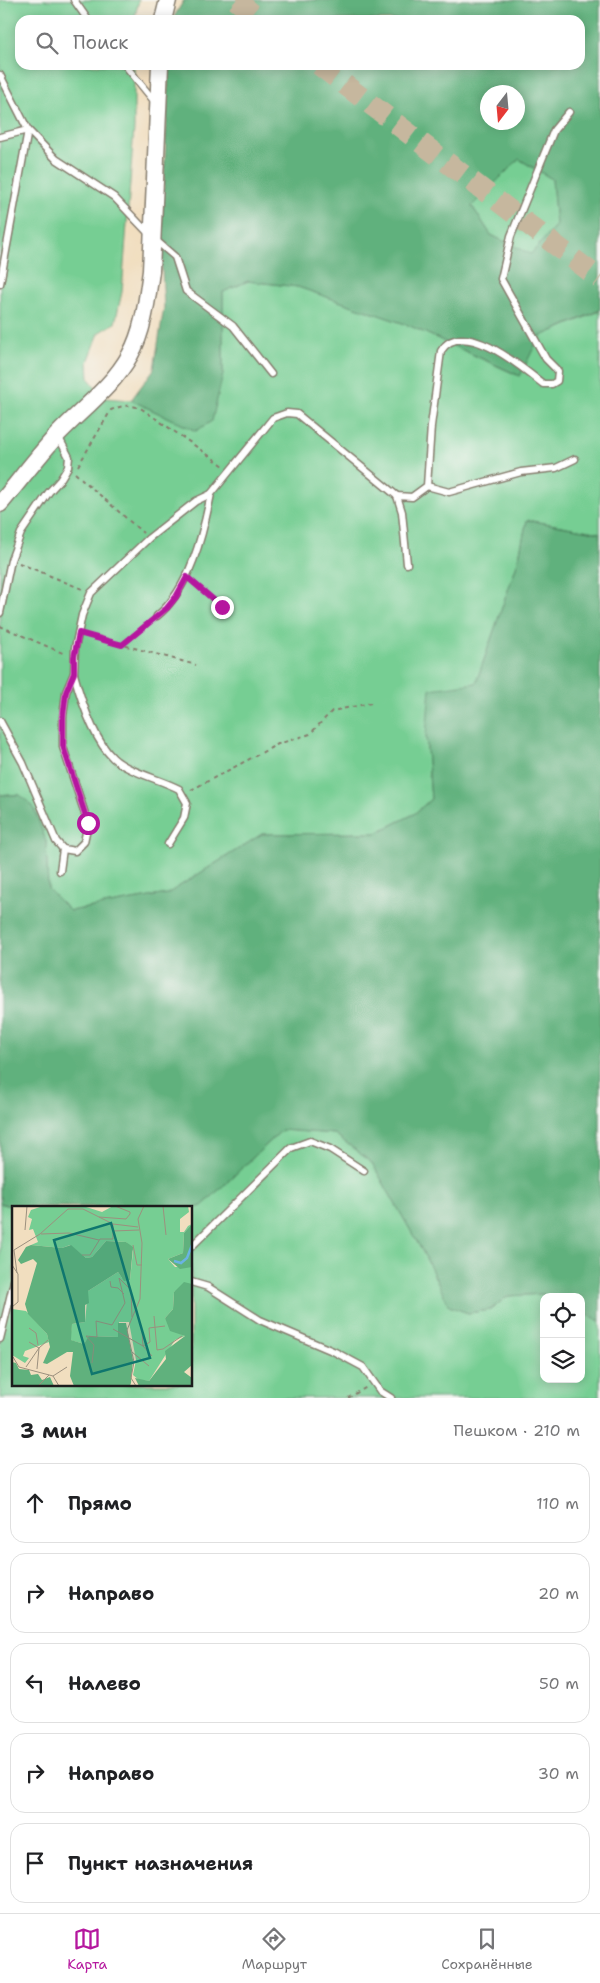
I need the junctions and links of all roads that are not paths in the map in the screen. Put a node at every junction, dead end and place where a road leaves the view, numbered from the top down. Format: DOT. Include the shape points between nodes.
graph roads {
  1 [pos="74,0"];
  2 [pos="168,0"];
  3 [pos="84,15"];
  4 [pos="164,15"];
  5 [pos="129,70"];
  6 [pos="160,70"];
  7 [pos="0,75"];
  8 [pos="159,107"];
  9 [pos="569,112"];
  10 [pos="28,130"];
  11 [pos="0,137"];
  12 [pos="152,237"];
  13 [pos="0,284"];
  14 [pos="271,374"];
  15 [pos="57,435"];
  16 [pos="575,459"];
  17 [pos="427,486"];
  18 [pos="210,494"];
  19 [pos="397,496"];
  20 [pos="0,504"];
  21 [pos="407,564"];
  22 [pos="0,614"];
  23 [pos="157,616"];
  24 [pos="74,673"];
  25 [pos="0,721"];
  26 [pos="168,844"];
  27 [pos="63,850"];
  28 [pos="60,871"];
  29 [pos="364,1171"];
  30 [pos="192,1246"];
  31 [pos="192,1282"];
  32 [pos="12,1288"];
  33 [pos="2,1324"];
  34 [pos="0,1339"];
  35 [pos="391,1398"];
  1 -- 3 [label="lane"];
  2 -- 4 [label="street"];
  5 -- 8 [label="lane"];
  6 -- 8 [label="street"];
  7 -- 10 [label="lane"];
  8 -- 12 [label="street"];
  9 -- 17 [label="lane" via="554,130 511,236 501,279 546,359 558,371 557,380 543,384 489,346 456,339 445,345 441,352 431,426"];
  10 -- 11 [label="lane"];
  10 -- 12 [label="lane" via="56,160 114,197"];
  10 -- 13 [label="lane"];
  12 -- 14 [label="lane" via="175,257 186,291 233,326"];
  12 -- 15 [label="street" via="147,301 140,332 130,354 118,374"];
  15 -- 20 [label="street"];
  15 -- 22 [label="lane" via="69,457 68,467 21,534 11,560"];
  16 -- 17 [label="lane" via="556,468 521,472 449,492"];
  17 -- 19 [label="lane" via="412,497"];
  18 -- 19 [label="lane" via="273,418 287,412 297,414"];
  18 -- 23 [label="lane" via="187,577 176,597"];
  18 -- 24 [label="lane" via="196,501 149,538 91,593 82,614"];
  19 -- 21 [label="lane" via="402,512"];
  24 -- 26 [label="lane" via="80,697 99,741 113,759 180,789 187,803 184,818"];
  24 -- 27 [label="lane" via="66,692 63,746 88,823 84,842 75,851"];
  25 -- 27 [label="lane"];
  27 -- 28 [label="lane"];
  29 -- 30 [label="lane" via="330,1149 310,1141 291,1148"];
  31 -- 35 [label="lane" via="208,1288 260,1320 363,1368 380,1391"];
  32 -- 33 [label="lane"];
  33 -- 34 [label="lane"];
}
